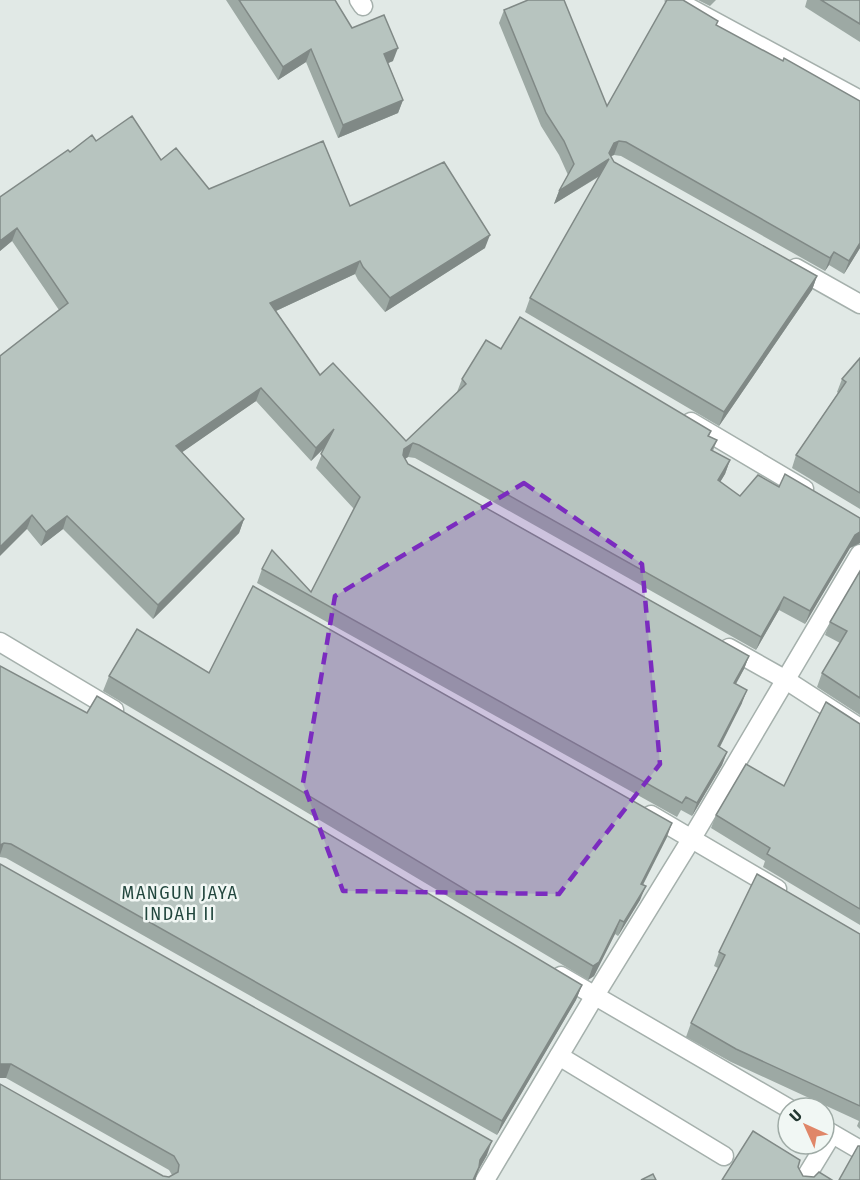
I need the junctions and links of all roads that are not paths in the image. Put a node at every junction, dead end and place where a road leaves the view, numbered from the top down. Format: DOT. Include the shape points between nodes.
graph roads {
  1 [pos="675,0"];
  2 [pos="860,100"];
  3 [pos="782,260"];
  4 [pos="860,304"];
  5 [pos="676,413"];
  6 [pos="819,498"];
  7 [pos="860,554"];
  8 [pos="714,640"];
  9 [pos="0,642"];
  10 [pos="786,680"];
  11 [pos="133,721"];
  12 [pos="860,728"];
  13 [pos="640,809"];
  14 [pos="692,838"];
  15 [pos="791,897"];
  16 [pos="543,966"];
  17 [pos="594,997"];
  18 [pos="559,1056"];
  19 [pos="776,1101"];
  20 [pos="836,1136"];
  21 [pos="860,1150"];
  22 [pos="724,1156"];
  23 [pos="816,1156"];
  24 [pos="485,1180"];
  25 [pos="804,1180"];
  1 -- 2 [label="street"];
  3 -- 4 [label="street"];
  5 -- 6 [label="street"];
  7 -- 10 [label="street"];
  8 -- 10 [label="street"];
  9 -- 11 [label="street"];
  10 -- 12 [label="street"];
  10 -- 14 [label="street"];
  13 -- 14 [label="street"];
  14 -- 15 [label="street"];
  14 -- 17 [label="street"];
  16 -- 17 [label="street"];
  17 -- 18 [label="street"];
  17 -- 19 [label="street"];
  18 -- 22 [label="street"];
  18 -- 24 [label="street" via="497,1148"];
  20 -- 21 [label="street"];
  23 -- 25 [label="street"];
}
